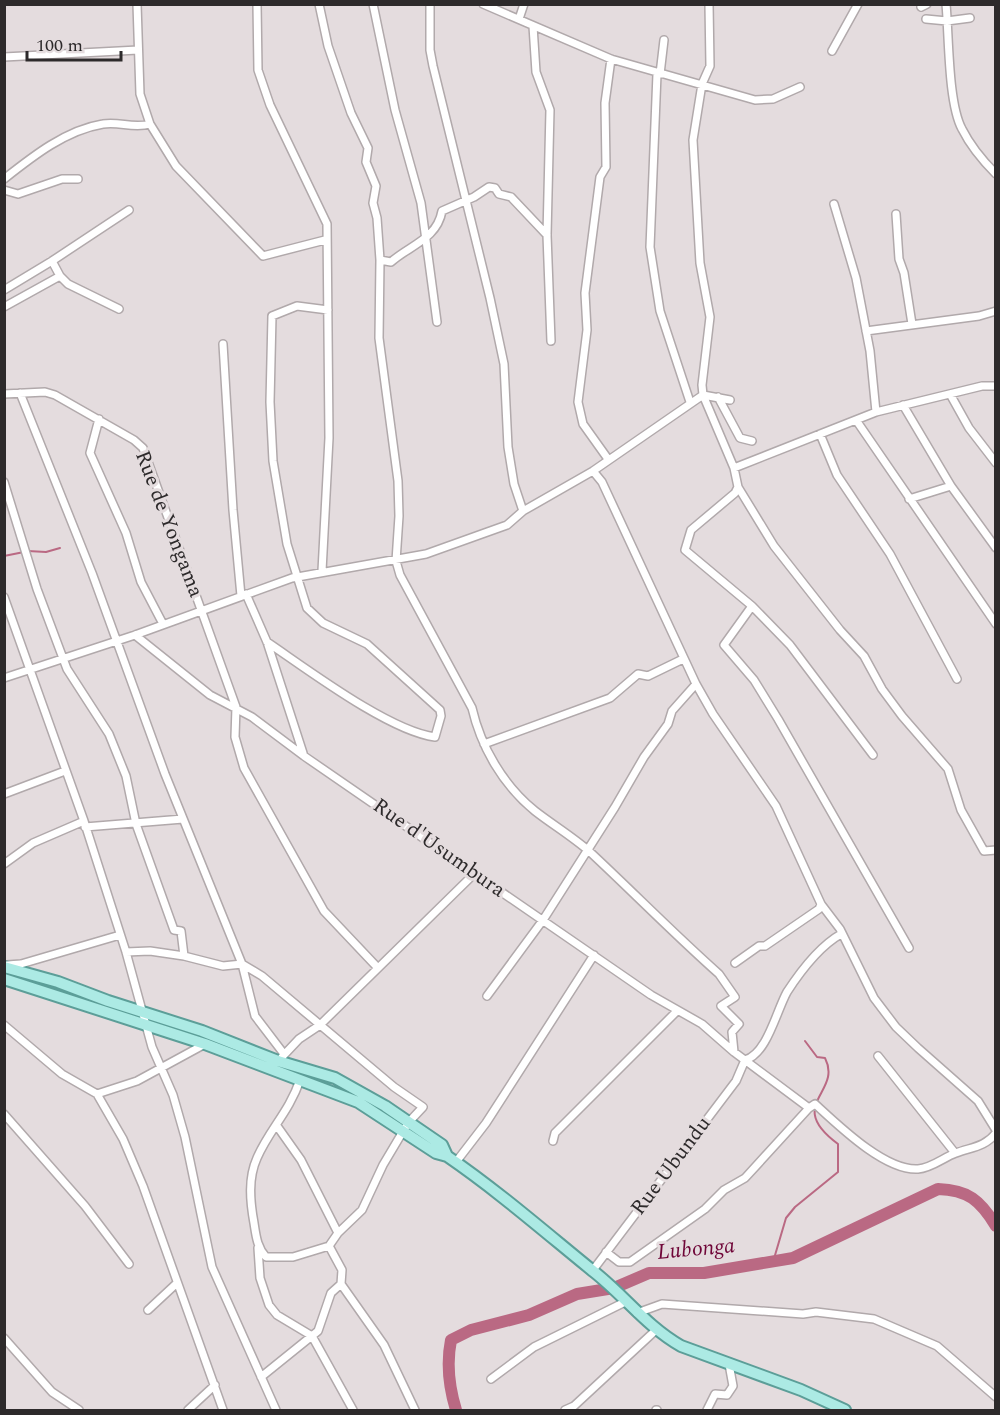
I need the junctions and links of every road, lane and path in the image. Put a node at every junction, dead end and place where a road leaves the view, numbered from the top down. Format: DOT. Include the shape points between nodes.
graph roads {
  1 [pos="136,4"];
  2 [pos="257,4"];
  3 [pos="320,4"];
  4 [pos="373,4"];
  5 [pos="430,4"];
  6 [pos="483,4"];
  7 [pos="524,4"];
  8 [pos="709,4"];
  9 [pos="858,4"];
  10 [pos="946,4"];
  11 [pos="970,18"];
  12 [pos="519,19"];
  13 [pos="926,19"];
  14 [pos="947,21"];
  15 [pos="533,26"];
  16 [pos="664,40"];
  17 [pos="138,50"];
  18 [pos="832,51"];
  19 [pos="4,57"];
  20 [pos="611,59"];
  21 [pos="658,74"];
  22 [pos="702,84"];
  23 [pos="800,87"];
  24 [pos="150,124"];
  25 [pos="996,174"];
  26 [pos="4,178"];
  27 [pos="78,178"];
  28 [pos="4,190"];
  29 [pos="465,201"];
  30 [pos="834,204"];
  31 [pos="129,210"];
  32 [pos="896,214"];
  33 [pos="547,235"];
  34 [pos="428,238"];
  35 [pos="325,240"];
  36 [pos="380,260"];
  37 [pos="52,261"];
  38 [pos="60,276"];
  39 [pos="4,290"];
  40 [pos="4,307"];
  41 [pos="119,309"];
  42 [pos="328,310"];
  43 [pos="996,311"];
  44 [pos="437,322"];
  45 [pos="912,324"];
  46 [pos="866,331"];
  47 [pos="551,341"];
  48 [pos="223,344"];
  49 [pos="996,386"];
  50 [pos="20,393"];
  51 [pos="4,394"];
  52 [pos="703,394"];
  53 [pos="950,394"];
  54 [pos="717,396"];
  55 [pos="729,400"];
  56 [pos="690,402"];
  57 [pos="903,405"];
  58 [pos="876,412"];
  59 [pos="99,419"];
  60 [pos="856,420"];
  61 [pos="820,434"];
  62 [pos="752,441"];
  63 [pos="608,459"];
  64 [pos="996,463"];
  65 [pos="734,468"];
  66 [pos="593,471"];
  67 [pos="4,482"];
  68 [pos="951,486"];
  69 [pos="738,487"];
  70 [pos="909,499"];
  71 [pos="523,511"];
  72 [pos="996,548"];
  73 [pos="396,561"];
  74 [pos="322,571"];
  75 [pos="298,576"];
  76 [pos="244,595"];
  77 [pos="4,597"];
  78 [pos="752,606"];
  79 [pos="202,609"];
  80 [pos="163,624"];
  81 [pos="996,624"];
  82 [pos="135,635"];
  83 [pos="117,640"];
  84 [pos="267,642"];
  85 [pos="65,657"];
  86 [pos="683,659"];
  87 [pos="30,669"];
  88 [pos="4,678"];
  89 [pos="957,679"];
  90 [pos="696,684"];
  91 [pos="237,707"];
  92 [pos="484,744"];
  93 [pos="873,755"];
  94 [pos="304,756"];
  95 [pos="65,771"];
  96 [pos="4,794"];
  97 [pos="183,819"];
  98 [pos="85,824"];
  99 [pos="136,824"];
  100 [pos="587,850"];
  101 [pos="996,850"];
  102 [pos="4,864"];
  103 [pos="475,873"];
  104 [pos="822,904"];
  105 [pos="543,920"];
  106 [pos="841,934"];
  107 [pos="120,935"];
  108 [pos="909,948"];
  109 [pos="126,952"];
  110 [pos="594,954"];
  111 [pos="184,956"];
  112 [pos="735,963"];
  113 [pos="242,964"];
  114 [pos="4,966"];
  115 [pos="377,967"];
  116 [pos="4,979"];
  117 [pos="487,996"];
  118 [pos="143,1011"];
  119 [pos="677,1011"];
  120 [pos="4,1025"];
  121 [pos="320,1025"];
  122 [pos="145,1026"];
  123 [pos="205,1044"];
  124 [pos="734,1052"];
  125 [pos="878,1056"];
  126 [pos="745,1060"];
  127 [pos="278,1062"];
  128 [pos="161,1068"];
  129 [pos="300,1080"];
  130 [pos="97,1094"];
  131 [pos="360,1097"];
  132 [pos="809,1108"];
  133 [pos="4,1114"];
  134 [pos="277,1126"];
  135 [pos="406,1128"];
  136 [pos="996,1131"];
  137 [pos="553,1141"];
  138 [pos="955,1153"];
  139 [pos="452,1159"];
  140 [pos="338,1233"];
  141 [pos="330,1246"];
  142 [pos="258,1248"];
  143 [pos="606,1252"];
  144 [pos="129,1264"];
  145 [pos="593,1270"];
  146 [pos="177,1283"];
  147 [pos="341,1284"];
  148 [pos="625,1302"];
  149 [pos="148,1310"];
  150 [pos="637,1313"];
  151 [pos="656,1330"];
  152 [pos="312,1336"];
  153 [pos="4,1338"];
  154 [pos="729,1364"];
  155 [pos="261,1377"];
  156 [pos="491,1379"];
  157 [pos="215,1385"];
  158 [pos="996,1397"];
  159 [pos="79,1410"];
  160 [pos="188,1410"];
  161 [pos="224,1410"];
  162 [pos="276,1410"];
  163 [pos="353,1410"];
  164 [pos="415,1410"];
  165 [pos="565,1410"];
  166 [pos="706,1410"];
  167 [pos="845,1410"];
  1 -- 17 [label="street"];
  2 -- 35 [label="street" via="258,70 270,105 327,224"];
  3 -- 36 [label="street" via="328,46 351,113 368,148 366,162 376,186 373,203"];
  4 -- 34 [label="street" via="394,110 422,203"];
  5 -- 29 [label="street" via="430,50"];
  6 -- 12 [label="street"];
  7 -- 12 [label="street"];
  8 -- 22 [label="street" via="710,66"];
  9 -- 18 [label="street"];
  10 -- 14 [label="street"];
  11 -- 14 [label="street"];
  12 -- 15 [label="street"];
  13 -- 14 [label="street"];
  14 -- 25 [label="street" via="961,129"];
  15 -- 20 [label="street"];
  15 -- 33 [label="street" via="536,72 550,110"];
  16 -- 21 [label="street"];
  17 -- 19 [label="street"];
  17 -- 24 [label="street" via="141,100"];
  20 -- 21 [label="street"];
  20 -- 63 [label="street" via="605,103 606,167 600,177 586,283 587,330 578,402 583,424"];
  21 -- 22 [label="street"];
  21 -- 56 [label="street" via="650,247 660,311"];
  22 -- 23 [label="street" via="763,101"];
  22 -- 52 [label="street" via="693,140 700,263 710,317"];
  24 -- 26 [label="street" via="137,128 104,124 88,128 34,155"];
  24 -- 35 [label="street" via="176,166 263,256"];
  27 -- 28 [label="street" via="18,194"];
  29 -- 33 [label="street" via="489,187 495,188 499,194 511,197"];
  29 -- 34 [label="street" via="442,211 440,222"];
  29 -- 71 [label="street" via="504,364 508,447"];
  30 -- 46 [label="street" via="856,278"];
  31 -- 37 [label="street"];
  32 -- 45 [label="street" via="899,259"];
  33 -- 47 [label="street"];
  34 -- 36 [label="street" via="391,262"];
  34 -- 44 [label="street"];
  35 -- 42 [label="street"];
  36 -- 73 [label="street" via="379,338 398,481"];
  37 -- 38 [label="street"];
  37 -- 39 [label="street"];
  38 -- 40 [label="street"];
  38 -- 41 [label="street" via="86,294"];
  42 -- 74 [label="street" via="329,438"];
  42 -- 75 [label="street" via="297,306 272,316 273,461 283,526"];
  43 -- 45 [label="street"];
  45 -- 46 [label="street"];
  46 -- 58 [label="street"];
  48 -- 76 [label="street" via="233,510"];
  49 -- 53 [label="street"];
  50 -- 51 [label="street, Rue de Yongama"];
  50 -- 59 [label="street, Rue de Yongama" via="45,392"];
  50 -- 83 [label="street"];
  52 -- 54 [label="street"];
  52 -- 56 [label="street"];
  52 -- 65 [label="street"];
  53 -- 57 [label="street"];
  53 -- 64 [label="street" via="969,428"];
  54 -- 55 [label="street"];
  54 -- 62 [label="street" via="740,438"];
  56 -- 63 [label="street"];
  57 -- 58 [label="street"];
  57 -- 68 [label="street"];
  58 -- 60 [label="street"];
  59 -- 79 [label="street, Rue de Yongama" via="143,448"];
  59 -- 80 [label="street" via="90,453 126,533 141,582"];
  60 -- 61 [label="street"];
  60 -- 70 [label="street"];
  61 -- 65 [label="street"];
  61 -- 89 [label="street" via="837,475 890,554"];
  63 -- 66 [label="street"];
  65 -- 69 [label="street"];
  66 -- 71 [label="street"];
  66 -- 86 [label="street" via="602,482"];
  67 -- 85 [label="street" via="37,589"];
  68 -- 70 [label="street"];
  68 -- 72 [label="street"];
  69 -- 78 [label="street" via="691,530 685,549"];
  69 -- 101 [label="street" via="780,555 864,656 882,689 948,769 961,810 984,851"];
  70 -- 81 [label="street"];
  71 -- 73 [label="street" via="507,525"];
  73 -- 74 [label="street"];
  73 -- 92 [label="street" via="472,708"];
  74 -- 75 [label="street"];
  75 -- 76 [label="street"];
  75 -- 84 [label="street" via="313,616 367,644 440,710 435,737 410,731 371,709"];
  76 -- 79 [label="street"];
  76 -- 84 [label="street"];
  77 -- 87 [label="street"];
  78 -- 93 [label="street" via="804,661"];
  78 -- 108 [label="street" via="724,645 754,680 778,719"];
  79 -- 80 [label="street"];
  79 -- 91 [label="street, Rue de Yongama"];
  80 -- 82 [label="street"];
  82 -- 83 [label="street"];
  82 -- 91 [label="street, Rue d'Usumbura" via="210,695"];
  83 -- 85 [label="street"];
  83 -- 97 [label="street"];
  84 -- 94 [label="street"];
  85 -- 87 [label="street"];
  85 -- 99 [label="street" via="76,686 109,734 130,790"];
  86 -- 90 [label="street"];
  86 -- 92 [label="street" via="648,676 638,674 610,699"];
  87 -- 88 [label="street"];
  87 -- 95 [label="street"];
  90 -- 100 [label="street" via="672,711 669,724"];
  90 -- 104 [label="street" via="771,797"];
  91 -- 94 [label="street, Rue d'Usumbura"];
  91 -- 115 [label="street" via="236,737 244,768 324,911"];
  92 -- 100 [label="street" via="508,783 532,808"];
  94 -- 103 [label="street, Rue d'Usumbura"];
  95 -- 96 [label="street"];
  95 -- 98 [label="street"];
  97 -- 99 [label="street"];
  97 -- 113 [label="street"];
  98 -- 99 [label="street"];
  98 -- 102 [label="street" via="33,843"];
  98 -- 107 [label="street"];
  99 -- 111 [label="street" via="165,912 174,930 181,931"];
  100 -- 105 [label="street"];
  100 -- 124 [label="street" via="719,974 735,997 721,1006 739,1024 732,1032"];
  103 -- 105 [label="street, Rue d'Usumbura"];
  103 -- 115 [label="street"];
  104 -- 106 [label="street"];
  104 -- 112 [label="street"];
  105 -- 110 [label="street, Rue d'Usumbura"];
  105 -- 117 [label="street"];
  106 -- 126 [label="street, Rue Ubundu" via="806,967 787,993 759,1053"];
  106 -- 136 [label="street" via="885,1014 978,1101"];
  107 -- 109 [label="street"];
  107 -- 114 [label="street"];
  109 -- 111 [label="street"];
  109 -- 118 [label="street"];
  110 -- 119 [label="street, Rue d'Usumbura"];
  110 -- 139 [label="street" via="486,1123"];
  111 -- 113 [label="street" via="223,966"];
  113 -- 121 [label="street"];
  113 -- 127 [label="street" via="255,1016"];
  114 -- 118 [label="main road"];
  115 -- 121 [label="street"];
  116 -- 122 [label="main road"];
  118 -- 122 [label="street"];
  118 -- 127 [label="main road"];
  119 -- 124 [label="street, Rue d'Usumbura" via="702,1024"];
  119 -- 137 [label="street" via="586,1099 555,1133"];
  120 -- 130 [label="street" via="62,1074"];
  121 -- 127 [label="street" via="299,1039"];
  121 -- 135 [label="street" via="423,1107"];
  122 -- 123 [label="main road"];
  122 -- 128 [label="street"];
  123 -- 127 [label="main road"];
  123 -- 128 [label="street"];
  124 -- 126 [label="street, Rue d'Usumbura"];
  125 -- 138 [label="street"];
  126 -- 132 [label="street, Rue d'Usumbura"];
  126 -- 143 [label="street, Rue Ubundu" via="736,1081"];
  127 -- 129 [label="main road"];
  127 -- 131 [label="main road" via="335,1078"];
  128 -- 130 [label="street" via="137,1081"];
  128 -- 155 [label="street" via="185,1137 212,1267"];
  129 -- 131 [label="main road"];
  129 -- 134 [label="street" via="292,1104"];
  130 -- 146 [label="street" via="123,1139 143,1186"];
  131 -- 135 [label="main road"];
  132 -- 138 [label="street, Rue d'Usumbura" via="815,1104 878,1156 898,1167 918,1169"];
  132 -- 143 [label="street" via="745,1178 724,1190 705,1209 630,1262 619,1262"];
  133 -- 144 [label="street" via="85,1206"];
  134 -- 140 [label="street" via="301,1160"];
  134 -- 142 [label="street" via="257,1158 251,1185"];
  135 -- 139 [label="main road" via="436,1154"];
  135 -- 140 [label="street" via="362,1210"];
  136 -- 138 [label="street" via="988,1142"];
  139 -- 145 [label="main road"];
  140 -- 141 [label="street"];
  141 -- 142 [label="street" via="292,1257 266,1257"];
  141 -- 147 [label="street" via="342,1270"];
  142 -- 152 [label="street" via="260,1278 269,1305 277,1315"];
  143 -- 145 [label="street, Rue Ubundu"];
  145 -- 148 [label="main road"];
  146 -- 149 [label="street"];
  146 -- 157 [label="street"];
  147 -- 152 [label="street" via="331,1293 318,1331"];
  147 -- 164 [label="street" via="384,1345"];
  148 -- 150 [label="main road"];
  148 -- 156 [label="street" via="534,1347"];
  150 -- 151 [label="main road"];
  150 -- 158 [label="street" via="662,1304 868,1318 937,1346"];
  151 -- 154 [label="main road" via="681,1346"];
  151 -- 165 [label="street"];
  152 -- 155 [label="street"];
  152 -- 163 [label="street"];
  153 -- 159 [label="street" via="52,1392"];
  154 -- 166 [label="street" via="734,1386 728,1395 715,1394"];
  154 -- 167 [label="main road"];
  155 -- 162 [label="street"];
  157 -- 160 [label="street"];
  157 -- 161 [label="street"];
}
